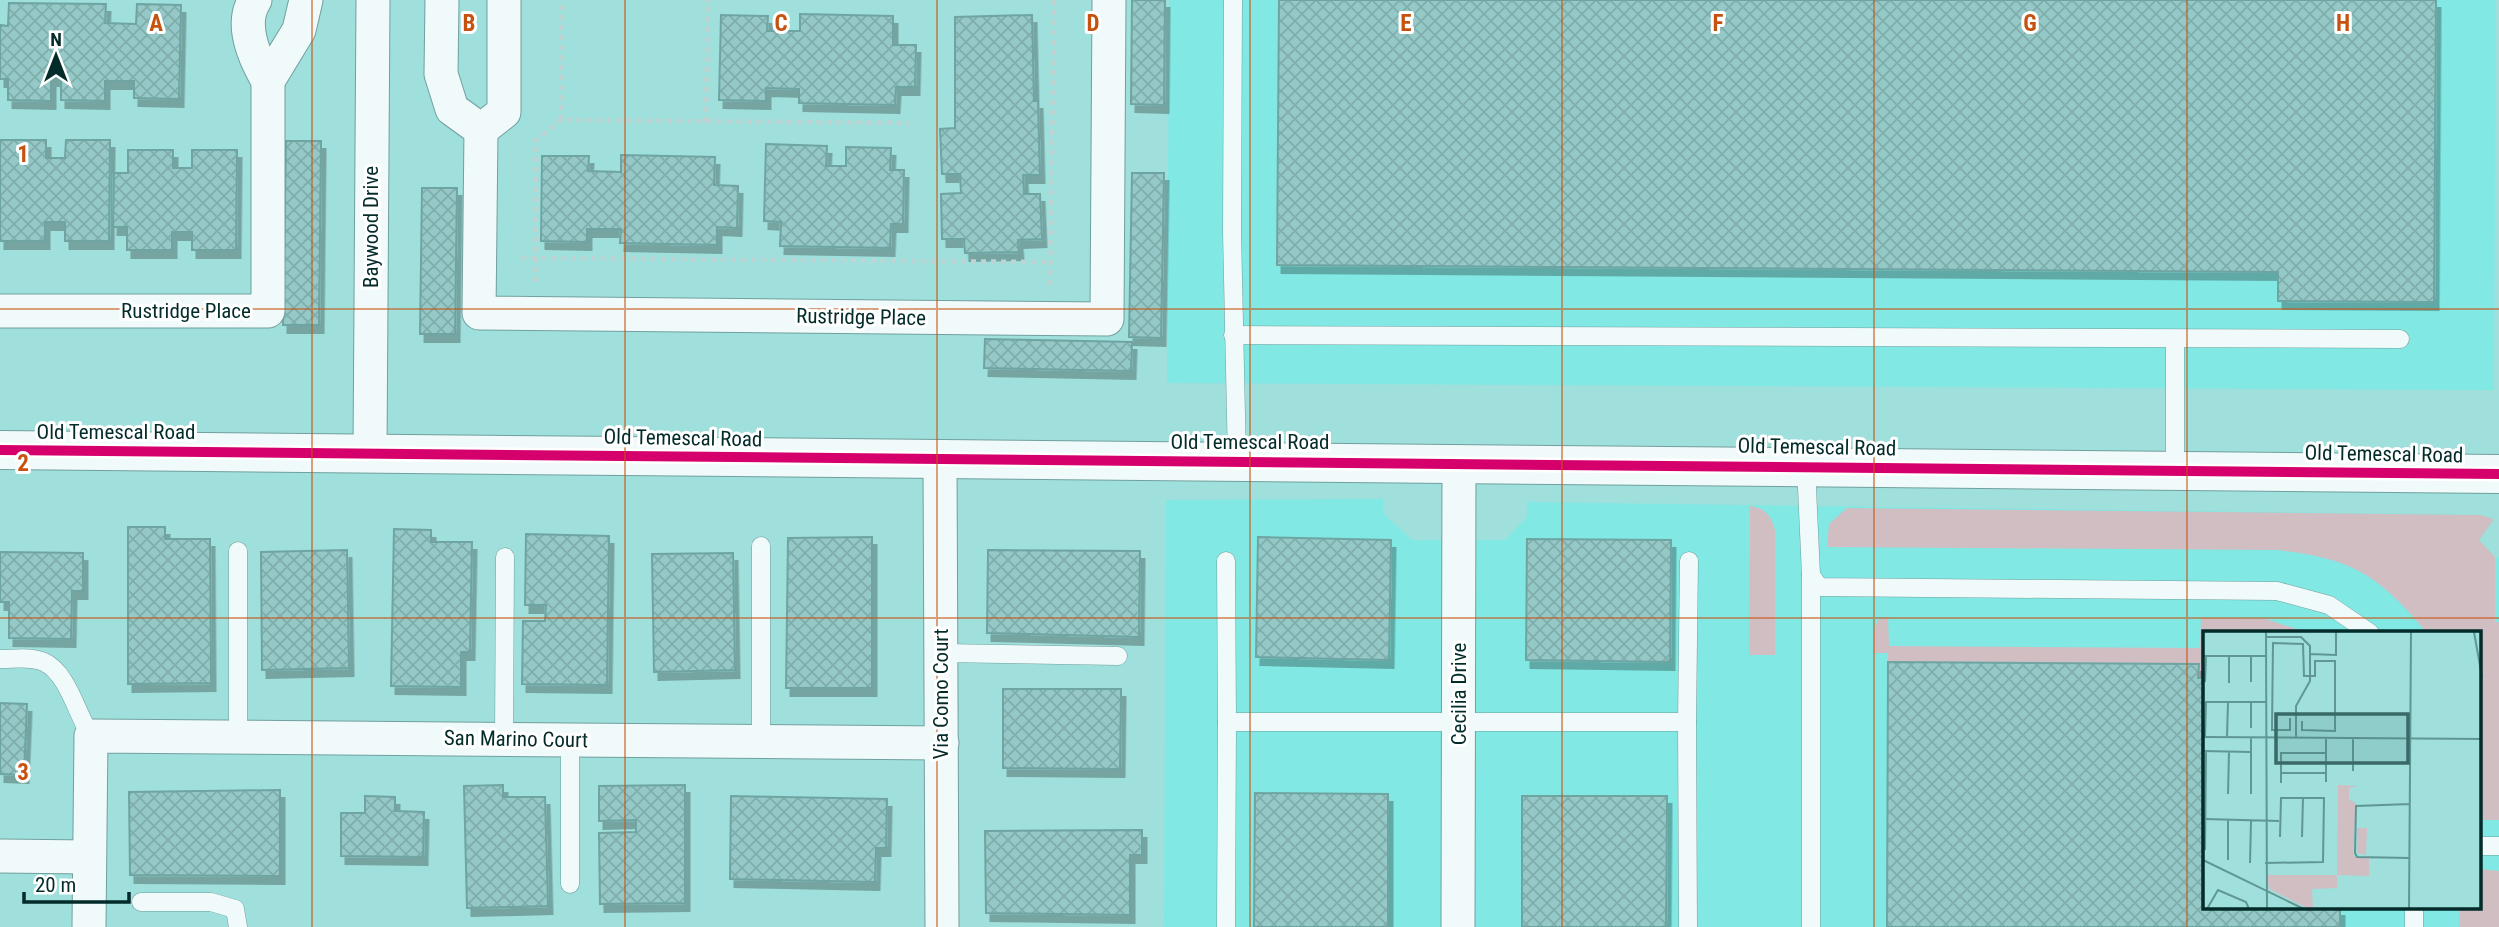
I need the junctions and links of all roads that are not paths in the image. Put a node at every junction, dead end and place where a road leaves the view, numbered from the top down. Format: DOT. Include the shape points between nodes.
graph roads {
  1 [pos="255,0"];
  2 [pos="306,0"];
  3 [pos="373,0"];
  4 [pos="442,0"];
  5 [pos="504,0"];
  6 [pos="1110,0"];
  7 [pos="1233,0"];
  8 [pos="268,81"];
  9 [pos="481,130"];
  10 [pos="0,311"];
  11 [pos="1233,335"];
  12 [pos="2175,339"];
  13 [pos="2400,340"];
  14 [pos="0,450"];
  15 [pos="370,453"];
  16 [pos="940,461"];
  17 [pos="1237,461"];
  18 [pos="1459,462"];
  19 [pos="1806,466"];
  20 [pos="2175,471"];
  21 [pos="2499,474"];
  22 [pos="761,546"];
  23 [pos="238,551"];
  24 [pos="505,557"];
  25 [pos="1226,561"];
  26 [pos="1689,561"];
  27 [pos="1811,575"];
  28 [pos="2367,631"];
  29 [pos="941,653"];
  30 [pos="1118,656"];
  31 [pos="0,659"];
  32 [pos="1227,722"];
  33 [pos="1459,722"];
  34 [pos="1687,722"];
  35 [pos="91,736"];
  36 [pos="238,737"];
  37 [pos="504,739"];
  38 [pos="570,740"];
  39 [pos="761,741"];
  40 [pos="942,743"];
  41 [pos="0,856"];
  42 [pos="89,857"];
  43 [pos="570,884"];
  44 [pos="141,902"];
  45 [pos="2414,909"];
  46 [pos="89,927"];
  47 [pos="238,927"];
  48 [pos="942,927"];
  49 [pos="1226,927"];
  50 [pos="1458,927"];
  51 [pos="1688,927"];
  52 [pos="1811,927"];
  53 [pos="2414,927"];
  1 -- 8 [label="street, Rustridge Place" via="249,10 253,55"];
  2 -- 8 [label="street" via="299,30"];
  3 -- 15 [label="street, Baywood Drive"];
  4 -- 9 [label="street" via="441,74 452,109"];
  5 -- 9 [label="street" via="504,112"];
  6 -- 9 [label="street, Rustridge Place" via="1107,319 479,313"];
  7 -- 11 [label="lane"];
  8 -- 10 [label="street, Rustridge Place" via="268,311"];
  11 -- 12 [label="lane"];
  11 -- 17 [label="lane"];
  12 -- 13 [label="lane"];
  12 -- 20 [label="lane"];
  14 -- 15 [label="street, Old Temescal Road"];
  15 -- 16 [label="street, Old Temescal Road"];
  16 -- 17 [label="street, Old Temescal Road"];
  16 -- 29 [label="street, Via Como Court"];
  17 -- 18 [label="street, Old Temescal Road"];
  18 -- 19 [label="street, Old Temescal Road"];
  18 -- 33 [label="street, Cecilia Drive"];
  19 -- 20 [label="street, Old Temescal Road"];
  19 -- 27 [label="lane"];
  20 -- 21 [label="street, Old Temescal Road"];
  22 -- 39 [label="lane"];
  23 -- 36 [label="lane"];
  24 -- 37 [label="lane"];
  25 -- 32 [label="lane"];
  26 -- 34 [label="lane"];
  27 -- 28 [label="lane" via="1819,587 1838,588 2277,591 2329,605"];
  27 -- 52 [label="lane"];
  29 -- 30 [label="lane"];
  29 -- 40 [label="street, Via Como Court"];
  31 -- 35 [label="lane" via="46,663 60,677"];
  32 -- 33 [label="lane"];
  32 -- 49 [label="lane"];
  33 -- 34 [label="lane"];
  33 -- 50 [label="street, Cecilia Drive"];
  34 -- 51 [label="lane"];
  35 -- 36 [label="street, San Marino Court"];
  35 -- 42 [label="street"];
  36 -- 37 [label="street, San Marino Court"];
  37 -- 38 [label="street, San Marino Court"];
  38 -- 39 [label="street, San Marino Court"];
  38 -- 43 [label="lane"];
  39 -- 40 [label="street, San Marino Court"];
  40 -- 48 [label="street, Via Como Court"];
  41 -- 42 [label="street"];
  42 -- 46 [label="street"];
  44 -- 47 [label="lane" via="211,902 235,909"];
  45 -- 53 [label="lane"];
}
